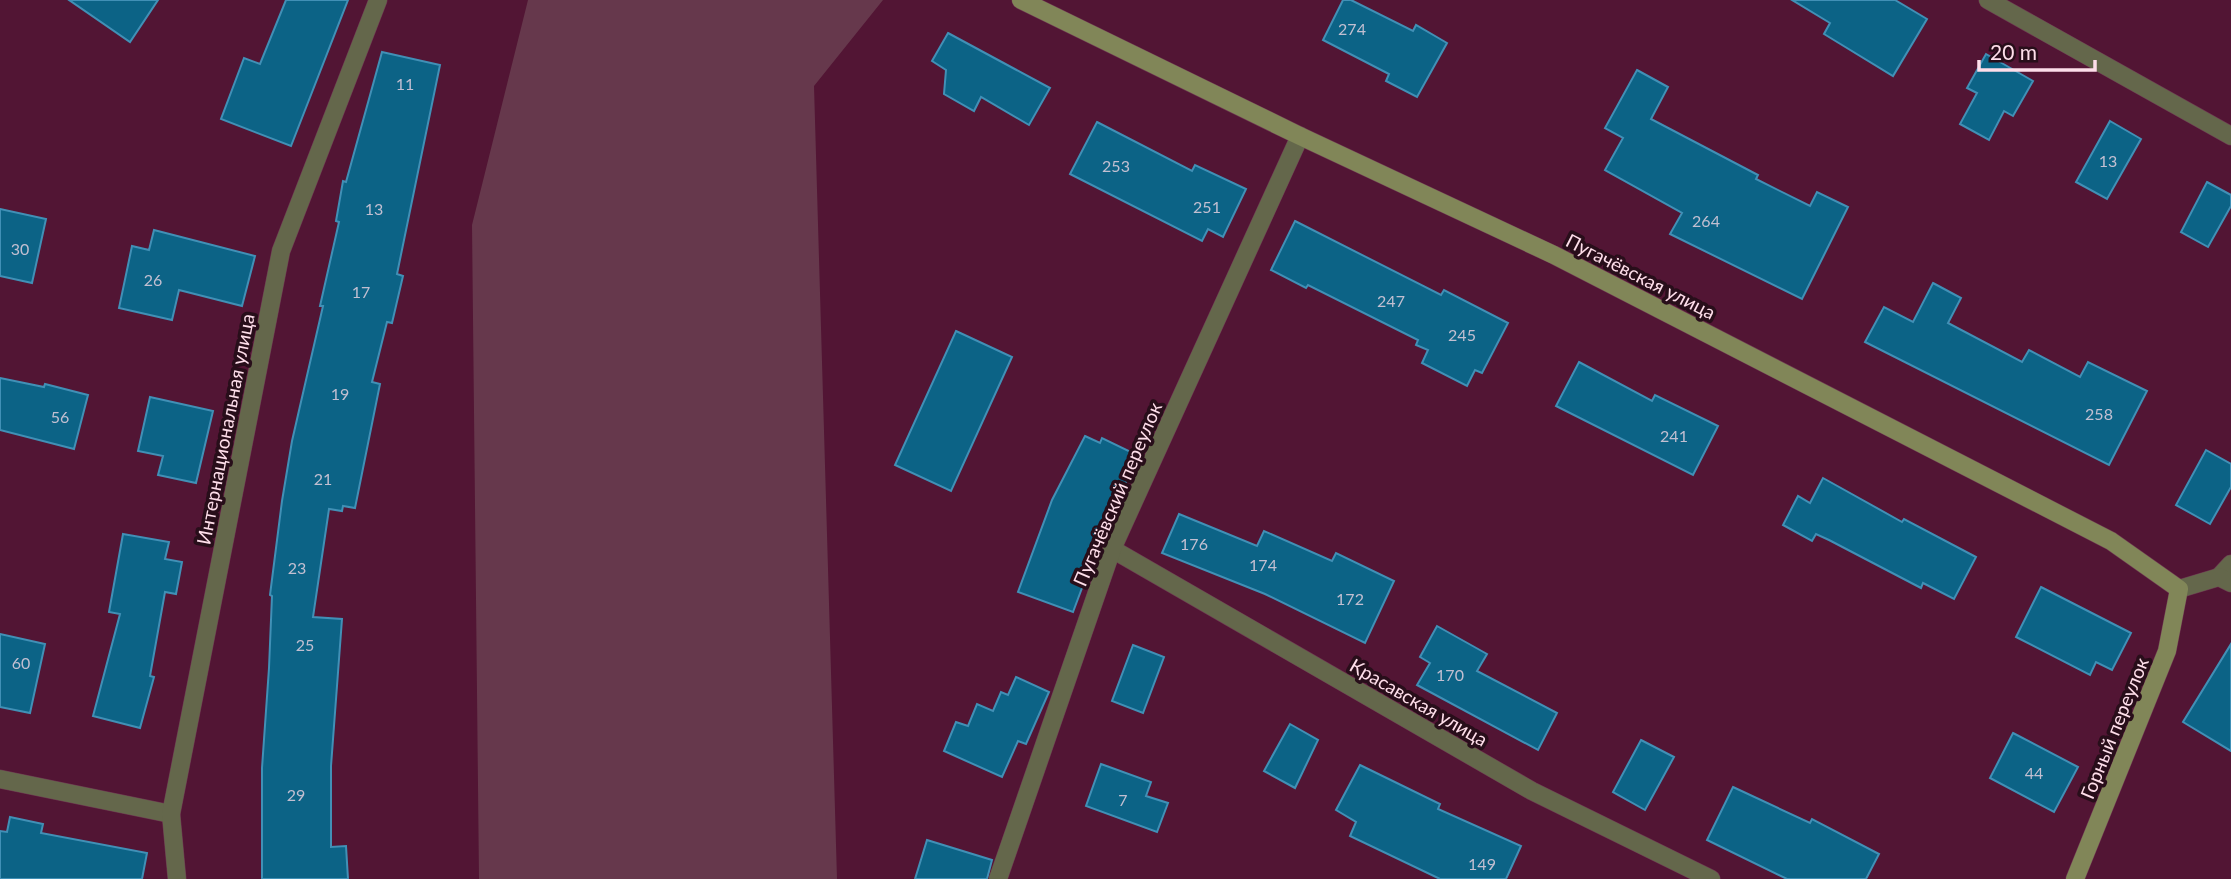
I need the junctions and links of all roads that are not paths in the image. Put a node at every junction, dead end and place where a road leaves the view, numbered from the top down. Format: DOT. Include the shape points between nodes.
graph roads {
  1 [pos="377,0"];
  2 [pos="1021,0"];
  3 [pos="1988,0"];
  4 [pos="1300,136"];
  5 [pos="2231,136"];
  6 [pos="1112,549"];
  7 [pos="2227,575"];
  8 [pos="2179,589"];
  9 [pos="0,779"];
  10 [pos="171,814"];
  11 [pos="177,879"];
  12 [pos="998,879"];
  13 [pos="1711,879"];
  14 [pos="2075,879"];
  1 -- 10 [label="street, Интернациональная улица" via="282,251"];
  2 -- 4 [label="main road, Пугачёвская улица"];
  3 -- 5 [label="street"];
  4 -- 6 [label="street, Пугачёвский переулок"];
  4 -- 8 [label="main road, Пугачёвская улица" via="1554,255 2111,541"];
  6 -- 12 [label="street, Пугачёвский переулок"];
  6 -- 13 [label="street, Красавская улица" via="1532,792"];
  7 -- 8 [label="street"];
  8 -- 14 [label="main road, Горный переулок" via="2167,651"];
  9 -- 10 [label="street"];
  10 -- 11 [label="street, Интернациональная улица"];
}
